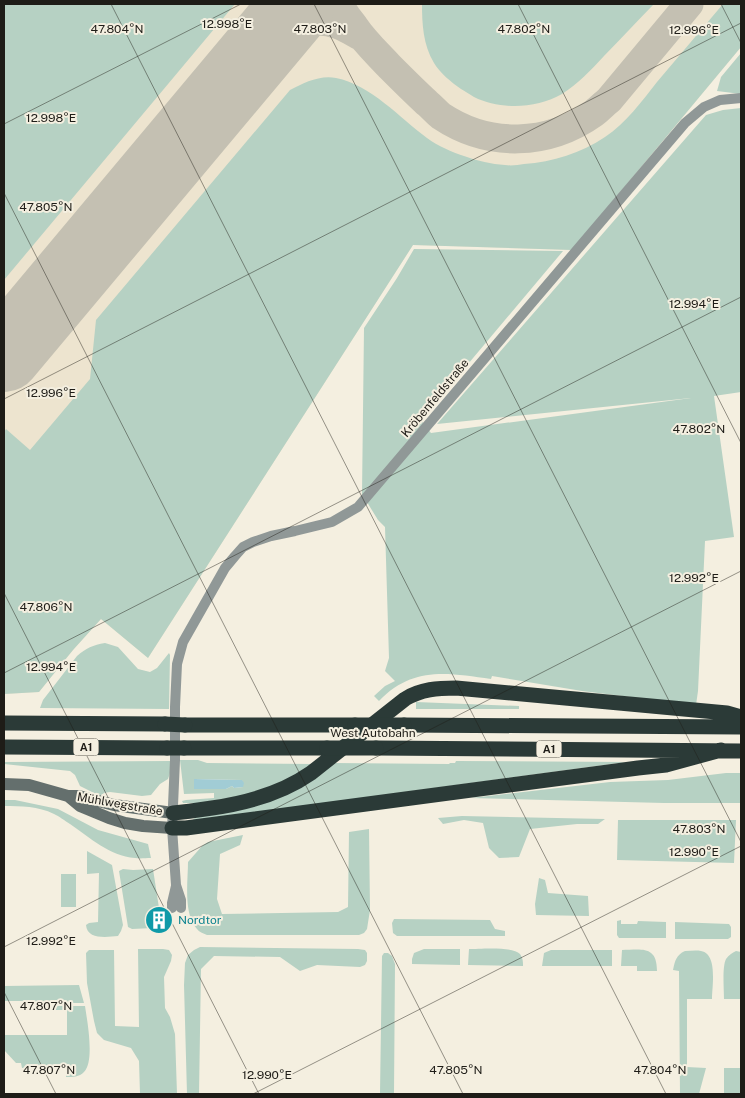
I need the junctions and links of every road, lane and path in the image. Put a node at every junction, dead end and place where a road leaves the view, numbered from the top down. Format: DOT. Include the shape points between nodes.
graph roads {
  1 [pos="741,98"];
  2 [pos="175,707"];
  3 [pos="741,717"];
  4 [pos="4,724"];
  5 [pos="741,727"];
  6 [pos="4,746"];
  7 [pos="721,750"];
  8 [pos="741,750"];
  9 [pos="4,784"];
  10 [pos="68,796"];
  11 [pos="173,812"];
  12 [pos="172,828"];
  13 [pos="177,908"];
  1 -- 2 [label="street, Kröbenfeldstraße" via="720,100 704,107 685,123 358,507 332,522 253,542 234,556 183,642 177,664"];
  2 -- 11 [label="street, Mühlwegstraße"];
  3 -- 11 [label="highway" via="727,713 439,688 404,699 289,787 240,804"];
  4 -- 5 [label="highway, West Autobahn / A1, bridge"];
  6 -- 7 [label="highway, West Autobahn / A1, bridge"];
  7 -- 8 [label="highway, West Autobahn / A1"];
  7 -- 12 [label="highway" via="666,766"];
  9 -- 10 [label="street, Mühlwegstraße" via="29,785"];
  10 -- 11 [label="street, Mühlwegstraße"];
  10 -- 12 [label="street, Mühlwegstraße" via="80,806 108,818 143,826"];
  11 -- 12 [label="street, Mühlwegstraße"];
  12 -- 13 [label="street, Mühlwegstraße" via="176,886 181,900"];
}
